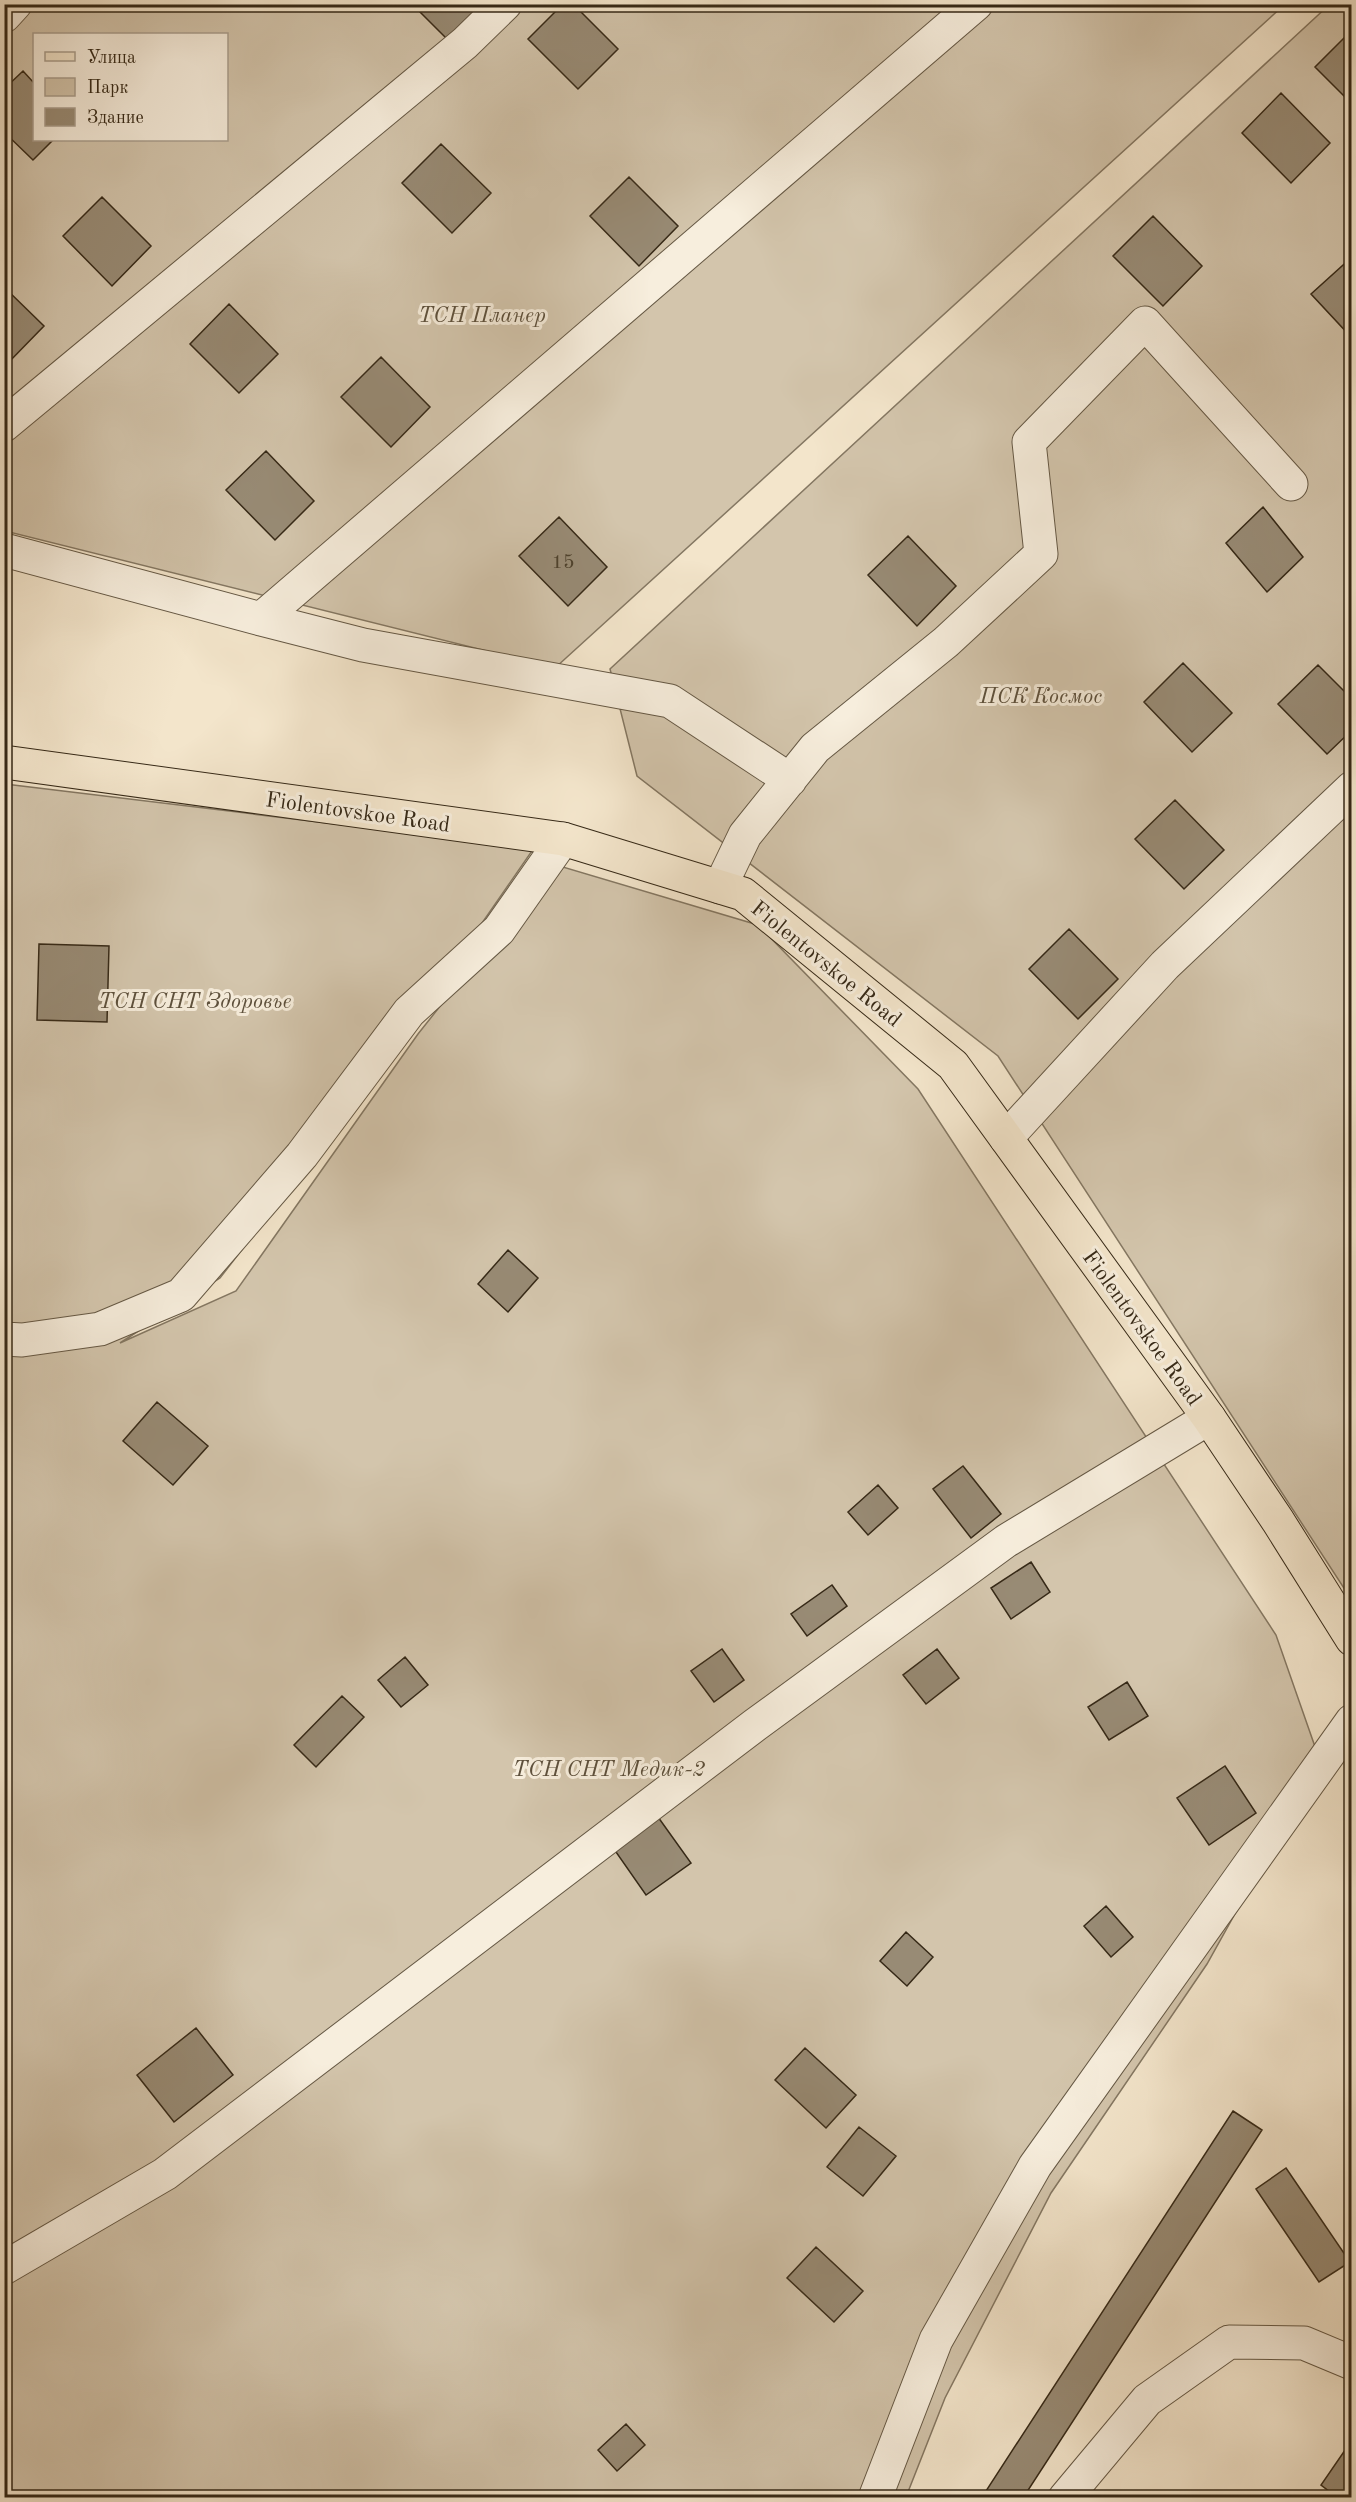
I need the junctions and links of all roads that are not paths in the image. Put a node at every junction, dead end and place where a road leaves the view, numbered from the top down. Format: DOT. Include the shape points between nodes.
graph roads {
  1 [pos="15,4"];
  2 [pos="505,4"];
  3 [pos="976,4"];
  4 [pos="4,16"];
  5 [pos="4,425"];
  6 [pos="1291,484"];
  7 [pos="4,550"];
  8 [pos="261,619"];
  9 [pos="4,762"];
  10 [pos="790,780"];
  11 [pos="1352,788"];
  12 [pos="563,839"];
  13 [pos="720,887"];
  14 [pos="1006,1138"];
  15 [pos="4,1339"];
  16 [pos="1209,1418"];
  17 [pos="1352,1639"];
  18 [pos="1352,1721"];
  19 [pos="4,2268"];
  20 [pos="1352,2363"];
  21 [pos="875,2498"];
  22 [pos="1065,2498"];
  1 -- 4 [label="lane"];
  2 -- 5 [label="lane" via="465,44"];
  3 -- 8 [label="lane"];
  6 -- 10 [label="lane" via="1145,323 1029,442 1041,554 946,642 815,748"];
  7 -- 8 [label="lane"];
  8 -- 10 [label="lane" via="363,645 670,701"];
  9 -- 12 [label="main road, Fiolentovskoe Road"];
  10 -- 13 [label="lane" via="745,835"];
  11 -- 14 [label="lane" via="1165,965"];
  12 -- 13 [label="main road, Fiolentovskoe Road"];
  12 -- 15 [label="lane" via="499,930 409,1012 302,1155 181,1295 100,1329"];
  13 -- 14 [label="main road, Fiolentovskoe Road" via="743,894 952,1065"];
  14 -- 16 [label="main road, Fiolentovskoe Road"];
  16 -- 17 [label="main road, Fiolentovskoe Road"];
  16 -- 19 [label="lane" via="1006,1541 745,1732 165,2174"];
  18 -- 21 [label="lane" via="1035,2166 936,2340"];
  20 -- 22 [label="lane" via="1304,2343 1229,2342 1147,2400"];
}
